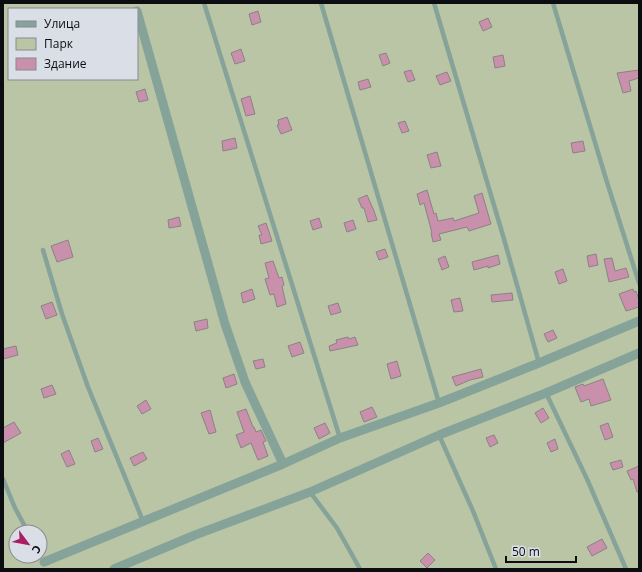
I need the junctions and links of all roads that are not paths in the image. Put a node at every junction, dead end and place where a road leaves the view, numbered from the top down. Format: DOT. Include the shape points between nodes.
graph roads {
  1 [pos="204,3"];
  2 [pos="321,3"];
  3 [pos="434,3"];
  4 [pos="553,3"];
  5 [pos="138,14"];
  6 [pos="43,250"];
  7 [pos="639,283"];
  8 [pos="639,321"];
  9 [pos="639,353"];
  10 [pos="539,363"];
  11 [pos="546,393"];
  12 [pos="440,403"];
  13 [pos="438,435"];
  14 [pos="340,438"];
  15 [pos="283,464"];
  16 [pos="3,479"];
  17 [pos="310,492"];
  18 [pos="143,521"];
  19 [pos="24,524"];
  20 [pos="48,557"];
  21 [pos="114,569"];
  22 [pos="360,569"];
  23 [pos="496,569"];
  24 [pos="626,569"];
  1 -- 14 [label="lane"];
  2 -- 12 [label="lane"];
  3 -- 10 [label="lane"];
  4 -- 7 [label="lane"];
  5 -- 15 [label="street" via="225,324 245,382"];
  6 -- 18 [label="lane" via="88,387"];
  8 -- 10 [label="street"];
  9 -- 11 [label="street"];
  10 -- 12 [label="street"];
  11 -- 13 [label="street"];
  11 -- 24 [label="lane" via="588,479"];
  12 -- 14 [label="street"];
  13 -- 17 [label="street"];
  13 -- 23 [label="lane"];
  14 -- 15 [label="street"];
  15 -- 18 [label="street"];
  16 -- 19 [label="lane"];
  17 -- 21 [label="street" via="195,535"];
  17 -- 22 [label="lane" via="337,528"];
  18 -- 20 [label="street"];
}
